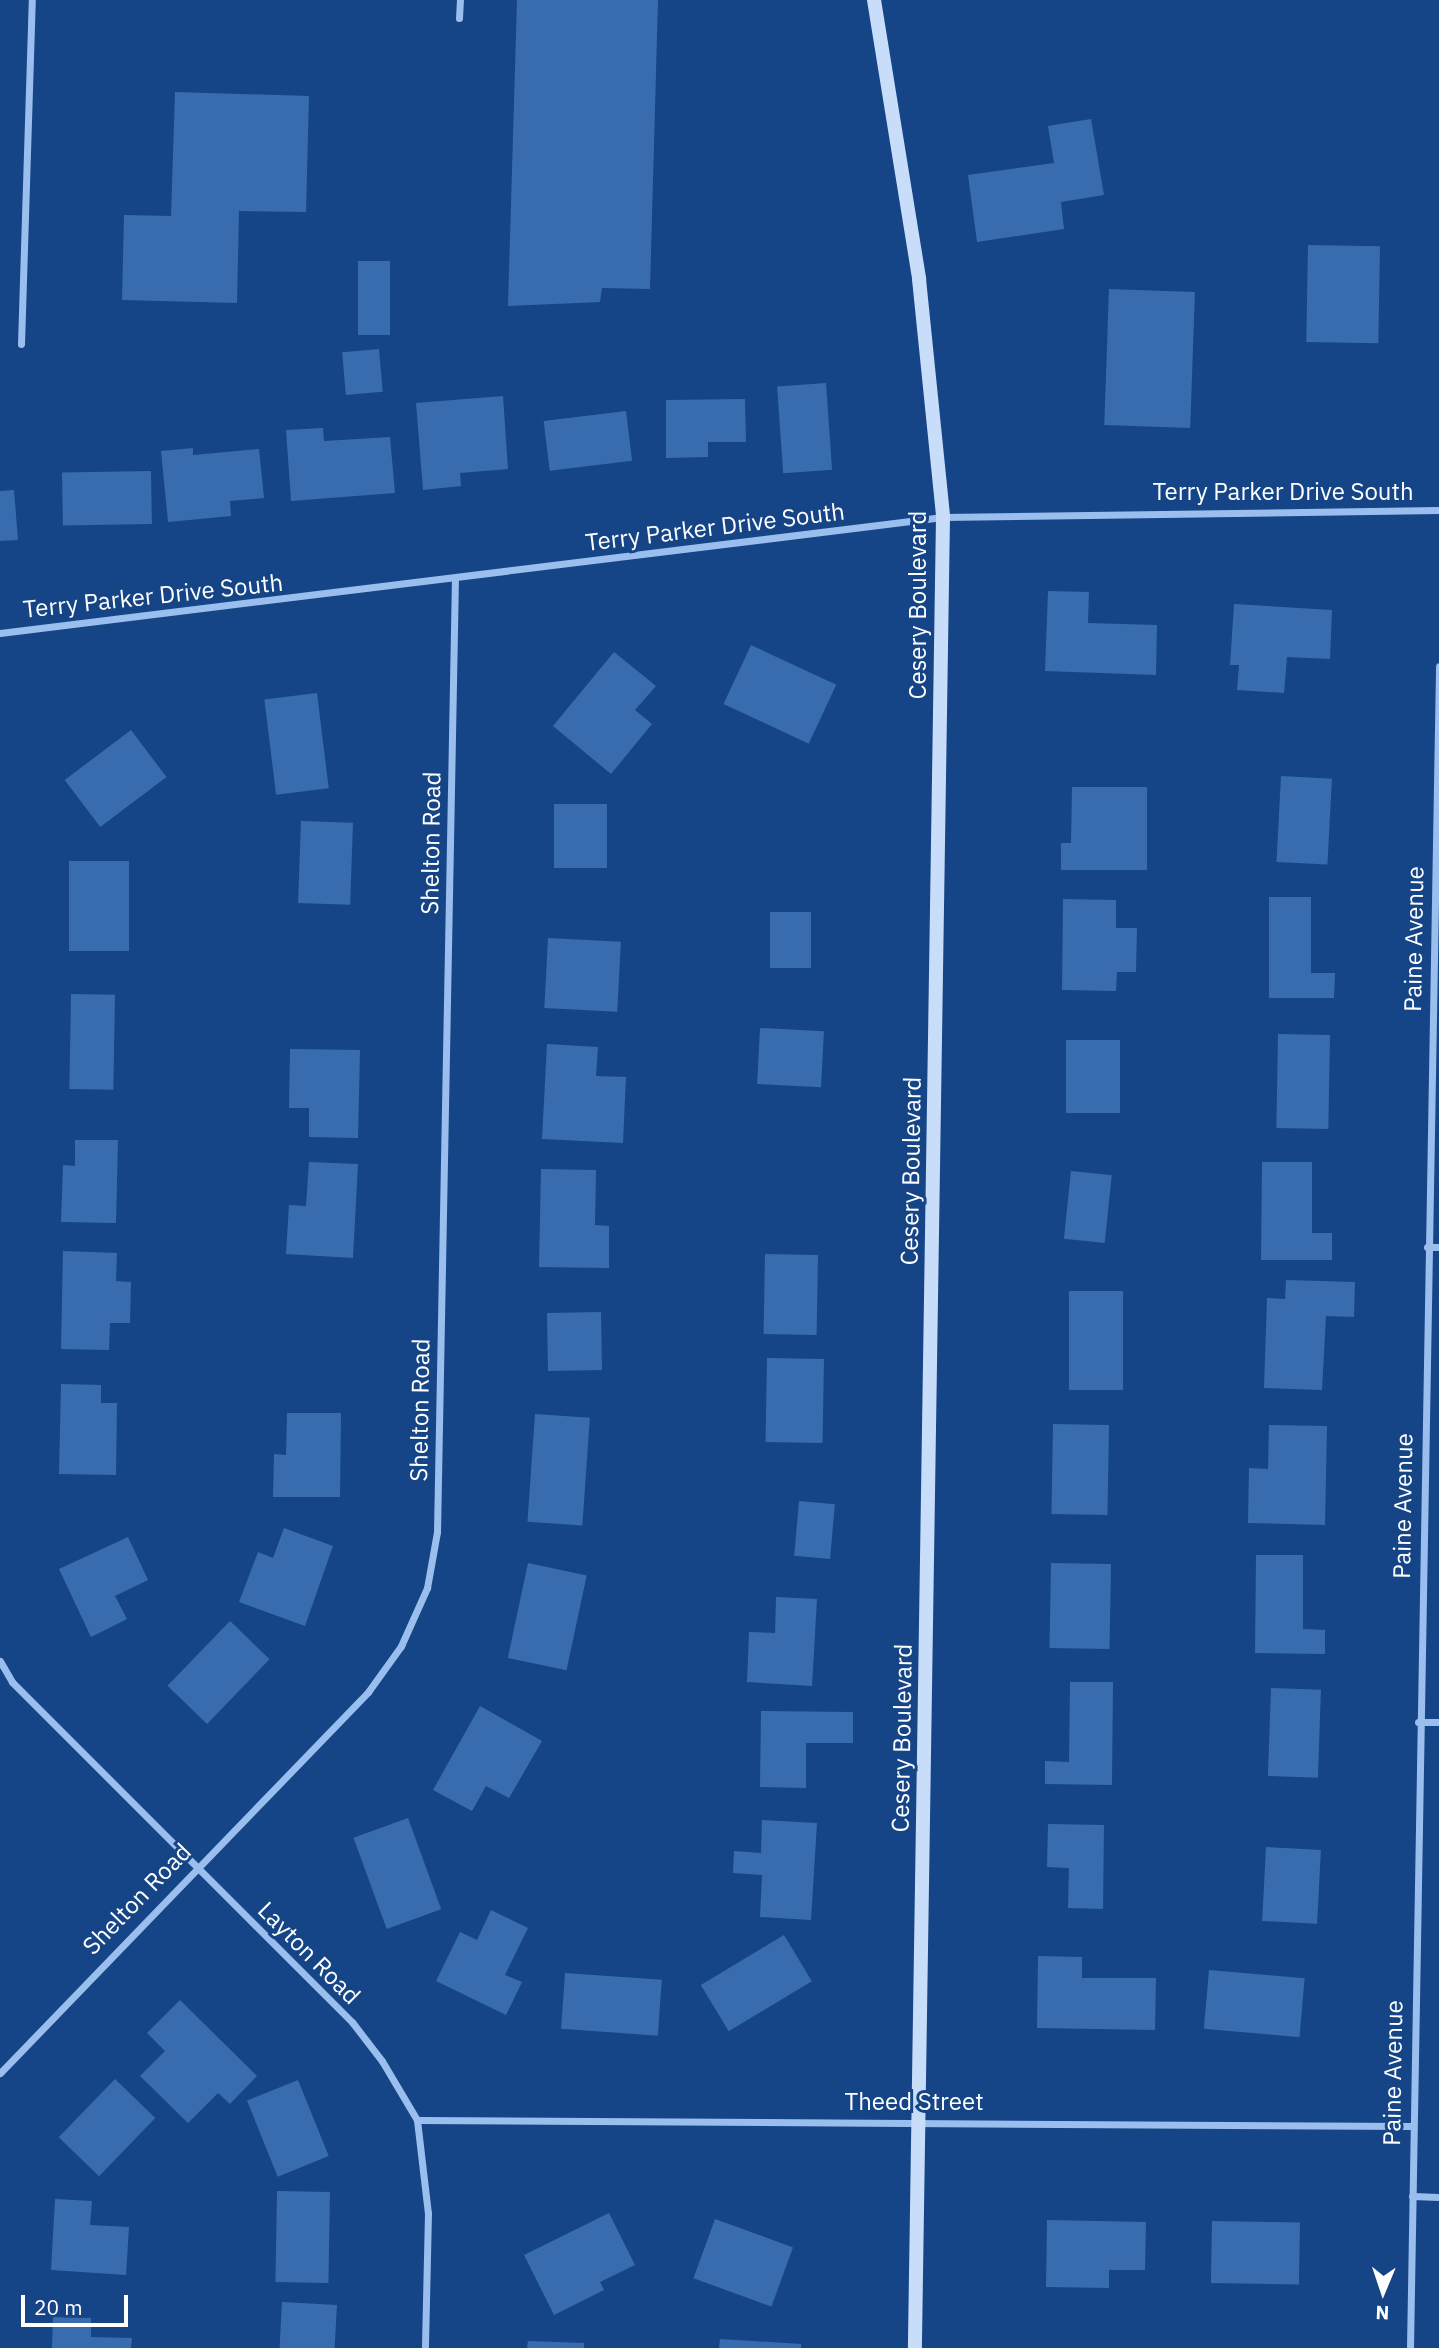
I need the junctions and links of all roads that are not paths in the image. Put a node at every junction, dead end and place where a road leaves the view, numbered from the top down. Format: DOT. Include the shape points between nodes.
graph roads {
  1 [pos="32,0"];
  2 [pos="460,0"];
  3 [pos="874,0"];
  4 [pos="459,18"];
  5 [pos="21,344"];
  6 [pos="1439,510"];
  7 [pos="943,517"];
  8 [pos="455,581"];
  9 [pos="0,632"];
  10 [pos="1439,666"];
  11 [pos="1438,775"];
  12 [pos="1427,1247"];
  13 [pos="1439,1247"];
  14 [pos="0,1661"];
  15 [pos="1418,1722"];
  16 [pos="1439,1722"];
  17 [pos="194,1867"];
  18 [pos="0,2073"];
  19 [pos="418,2120"];
  20 [pos="919,2120"];
  21 [pos="1411,2126"];
  22 [pos="1412,2196"];
  23 [pos="1439,2197"];
  24 [pos="425,2348"];
  25 [pos="915,2348"];
  26 [pos="1410,2348"];
  1 -- 5 [label="street"];
  2 -- 4 [label="street"];
  3 -- 7 [label="main road, Cesery Boulevard" via="919,279"];
  6 -- 7 [label="street, Terry Parker Drive South"];
  7 -- 8 [label="street, Terry Parker Drive South"];
  7 -- 20 [label="main road, Cesery Boulevard"];
  8 -- 9 [label="street, Terry Parker Drive South"];
  8 -- 17 [label="street, Shelton Road" via="437,1532 427,1588 401,1646 368,1692"];
  10 -- 11 [label="street, Paine Avenue"];
  11 -- 12 [label="street, Paine Avenue"];
  12 -- 13 [label="street"];
  12 -- 15 [label="street, Paine Avenue"];
  14 -- 17 [label="street, Layton Road" via="12,1682"];
  15 -- 16 [label="street"];
  15 -- 21 [label="street, Paine Avenue"];
  17 -- 18 [label="street, Shelton Road"];
  17 -- 19 [label="street, Layton Road" via="352,2022"];
  19 -- 20 [label="street, Theed Street"];
  19 -- 24 [label="street, Layton Road" via="428,2213"];
  20 -- 21 [label="street, Theed Street"];
  20 -- 25 [label="main road, Cesery Boulevard"];
  21 -- 22 [label="street, Paine Avenue"];
  22 -- 23 [label="street"];
  22 -- 26 [label="street, Paine Avenue"];
}
